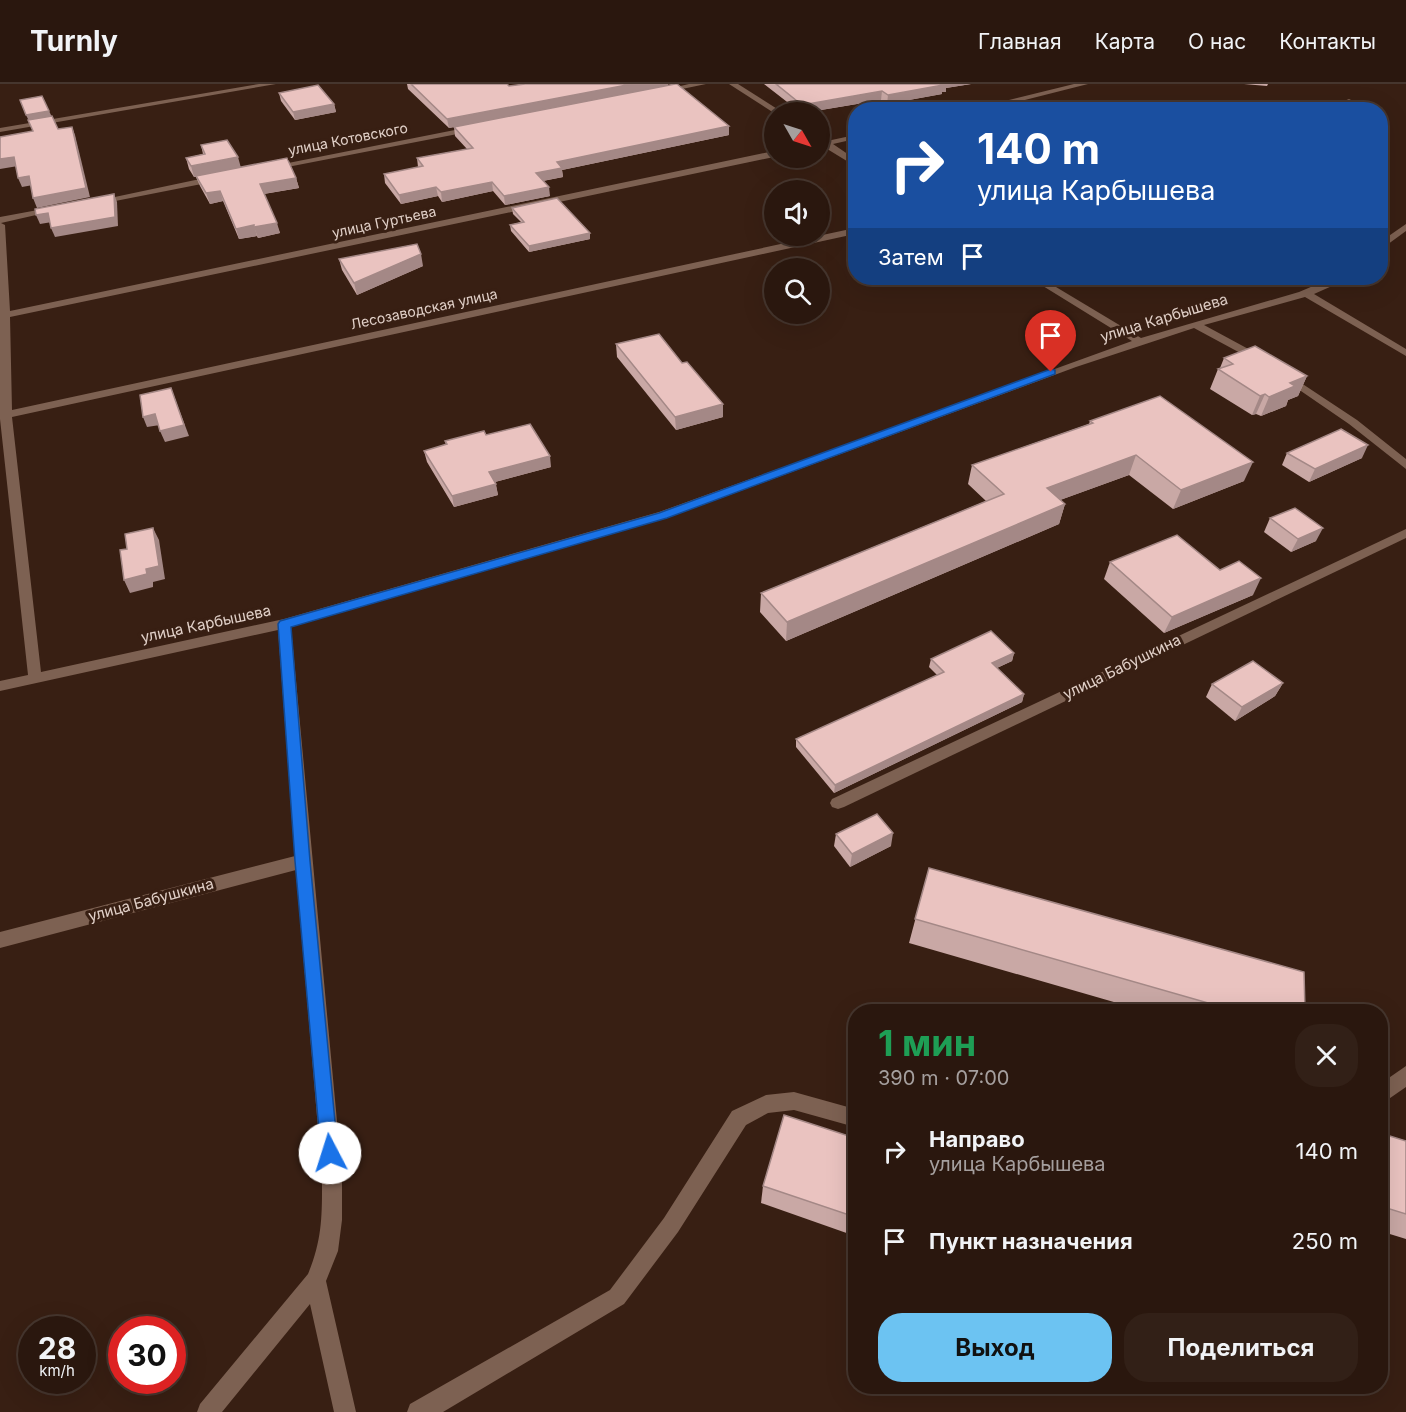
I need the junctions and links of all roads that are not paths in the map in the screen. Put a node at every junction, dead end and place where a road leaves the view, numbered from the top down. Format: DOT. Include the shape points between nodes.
graph roads {
  1 [pos="272,84"];
  2 [pos="702,84"];
  3 [pos="733,84"];
  4 [pos="1084,84"];
  5 [pos="655,93"];
  6 [pos="1007,102"];
  7 [pos="764,103"];
  8 [pos="479,127"];
  9 [pos="0,130"];
  10 [pos="848,138"];
  11 [pos="830,141"];
  12 [pos="830,148"];
  13 [pos="764,156"];
  14 [pos="848,159"];
  15 [pos="257,170"];
  16 [pos="234,175"];
  17 [pos="82,204"];
  18 [pos="58,209"];
  19 [pos="0,220"];
  20 [pos="0,225"];
  21 [pos="1406,227"];
  22 [pos="848,233"];
  23 [pos="1388,241"];
  24 [pos="1047,285"];
  25 [pos="1325,285"];
  26 [pos="1304,292"];
  27 [pos="3,315"];
  28 [pos="1195,324"];
  29 [pos="1139,341"];
  30 [pos="1406,353"];
  31 [pos="3,415"];
  32 [pos="1406,465"];
  33 [pos="1406,533"];
  34 [pos="284,624"];
  35 [pos="35,678"];
  36 [pos="0,686"];
  37 [pos="838,803"];
  38 [pos="303,861"];
  39 [pos="0,940"];
  40 [pos="1406,1075"];
  41 [pos="1388,1090"];
  42 [pos="848,1116"];
  43 [pos="315,1281"];
  44 [pos="208,1412"];
  45 [pos="345,1412"];
  46 [pos="418,1412"];
  1 -- 9 [label="street"];
  2 -- 5 [label="street"];
  3 -- 7 [label="street"];
  4 -- 6 [label="street"];
  8 -- 15 [label="street, улица Котовского"];
  10 -- 11 [label="street"];
  12 -- 14 [label="street"];
  13 -- 27 [label="street, улица Гуртьева"];
  16 -- 17 [label="street"];
  18 -- 19 [label="street"];
  20 -- 27 [label="street"];
  21 -- 23 [label="street"];
  22 -- 31 [label="street, Лесозаводская улица"];
  24 -- 29 [label="street"];
  25 -- 26 [label="street, улица Карбышева"];
  26 -- 28 [label="street, улица Карбышева"];
  26 -- 30 [label="street"];
  27 -- 31 [label="street"];
  28 -- 29 [label="street, улица Карбышева"];
  28 -- 32 [label="street" via="1276,369 1353,422"];
  29 -- 34 [label="street, улица Карбышева" via="663,515"];
  31 -- 35 [label="street"];
  33 -- 37 [label="street, улица Бабушкина"];
  34 -- 35 [label="street, улица Карбышева"];
  34 -- 38 [label="street"];
  35 -- 36 [label="street, улица Карбышева"];
  38 -- 39 [label="street, улица Бабушкина"];
  38 -- 43 [label="street" via="332,1175 328,1251"];
  40 -- 41 [label="street"];
  42 -- 46 [label="street" via="794,1101 766,1104 739,1118 670,1225 617,1297"];
  43 -- 44 [label="street"];
  43 -- 45 [label="street"];
}
